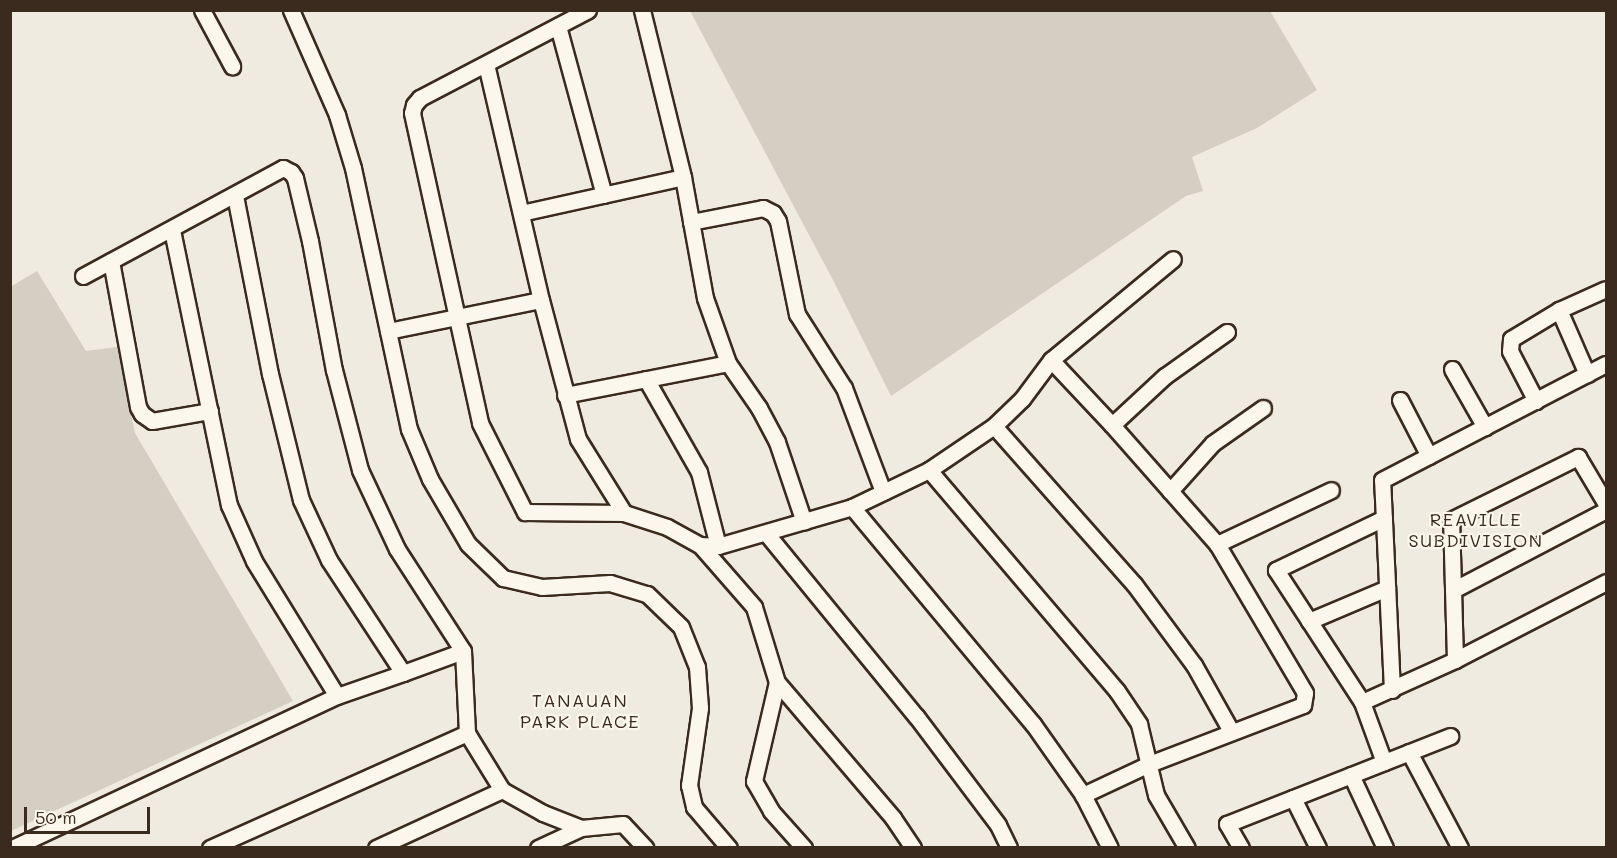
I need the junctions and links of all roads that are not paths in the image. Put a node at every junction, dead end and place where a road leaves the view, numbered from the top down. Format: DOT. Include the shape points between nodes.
graph roads {
  1 [pos="202,10"];
  2 [pos="291,10"];
  3 [pos="588,10"];
  4 [pos="642,10"];
  5 [pos="558,27"];
  6 [pos="486,64"];
  7 [pos="232,66"];
  8 [pos="683,177"];
  9 [pos="235,195"];
  10 [pos="604,195"];
  11 [pos="521,213"];
  12 [pos="692,222"];
  13 [pos="172,230"];
  14 [pos="1173,259"];
  15 [pos="111,261"];
  16 [pos="82,276"];
  17 [pos="1606,289"];
  18 [pos="541,300"];
  19 [pos="1559,310"];
  20 [pos="456,317"];
  21 [pos="388,331"];
  22 [pos="1227,332"];
  23 [pos="1051,360"];
  24 [pos="728,363"];
  25 [pos="1606,364"];
  26 [pos="1452,369"];
  27 [pos="1587,374"];
  28 [pos="646,379"];
  29 [pos="565,395"];
  30 [pos="1400,400"];
  31 [pos="1536,401"];
  32 [pos="1263,408"];
  33 [pos="210,411"];
  34 [pos="1112,424"];
  35 [pos="994,426"];
  36 [pos="1485,427"];
  37 [pos="1429,456"];
  38 [pos="929,470"];
  39 [pos="1331,490"];
  40 [pos="1170,491"];
  41 [pos="883,492"];
  42 [pos="1606,504"];
  43 [pos="852,507"];
  44 [pos="1606,510"];
  45 [pos="624,513"];
  46 [pos="1384,518"];
  47 [pos="804,522"];
  48 [pos="766,533"];
  49 [pos="1217,544"];
  50 [pos="700,545"];
  51 [pos="718,546"];
  52 [pos="1606,582"];
  53 [pos="1387,588"];
  54 [pos="1453,590"];
  55 [pos="1309,621"];
  56 [pos="463,651"];
  57 [pos="1455,660"];
  58 [pos="403,673"];
  59 [pos="777,682"];
  60 [pos="1392,690"];
  61 [pos="337,696"];
  62 [pos="1362,702"];
  63 [pos="1231,731"];
  64 [pos="467,732"];
  65 [pos="1450,736"];
  66 [pos="1409,752"];
  67 [pos="1384,762"];
  68 [pos="1147,765"];
  69 [pos="1351,775"];
  70 [pos="502,790"];
  71 [pos="1083,795"];
  72 [pos="1293,798"];
  73 [pos="581,828"];
  74 [pos="12,848"];
  75 [pos="210,848"];
  76 [pos="376,848"];
  77 [pos="538,848"];
  78 [pos="645,848"];
  79 [pos="729,848"];
  80 [pos="804,848"];
  81 [pos="913,848"];
  82 [pos="1009,848"];
  83 [pos="1110,848"];
  84 [pos="1187,848"];
  85 [pos="1241,848"];
  86 [pos="1318,848"];
  87 [pos="1385,848"];
  88 [pos="1460,848"];
  1 -- 7 [label="street"];
  2 -- 21 [label="street" via="340,125 353,168"];
  3 -- 5 [label="street"];
  4 -- 8 [label="street"];
  5 -- 6 [label="street"];
  5 -- 10 [label="street"];
  6 -- 11 [label="street"];
  6 -- 20 [label="street" via="420,98 412,113"];
  8 -- 10 [label="street"];
  8 -- 12 [label="street"];
  9 -- 13 [label="street"];
  9 -- 56 [label="street" via="282,168 295,178 334,370 360,470 397,549"];
  9 -- 58 [label="street" via="270,374 301,500 329,560"];
  10 -- 11 [label="street"];
  11 -- 18 [label="street"];
  12 -- 24 [label="street" via="705,298"];
  12 -- 41 [label="street" via="763,208 773,213 778,221 796,314 844,388"];
  13 -- 15 [label="street"];
  13 -- 33 [label="street"];
  14 -- 23 [label="street"];
  15 -- 16 [label="street"];
  15 -- 33 [label="street" via="142,414 152,421"];
  17 -- 19 [label="street"];
  18 -- 20 [label="street"];
  18 -- 29 [label="street"];
  19 -- 27 [label="street"];
  19 -- 31 [label="street" via="1515,335 1509,344"];
  20 -- 21 [label="street"];
  20 -- 45 [label="street" via="480,423 525,512"];
  21 -- 79 [label="street" via="409,429 430,479 468,544 503,578 542,587 610,583 647,594 681,627 698,667 700,708 689,784 694,807"];
  22 -- 34 [label="street" via="1165,376"];
  23 -- 34 [label="street"];
  23 -- 35 [label="street" via="1022,399"];
  24 -- 28 [label="street"];
  24 -- 47 [label="street" via="777,442"];
  25 -- 27 [label="street"];
  26 -- 36 [label="street"];
  27 -- 31 [label="street"];
  28 -- 29 [label="street"];
  28 -- 51 [label="street" via="699,472"];
  29 -- 45 [label="street" via="578,439"];
  30 -- 37 [label="street"];
  31 -- 36 [label="street"];
  32 -- 40 [label="street" via="1213,443"];
  33 -- 61 [label="street" via="229,505 254,561"];
  34 -- 40 [label="street"];
  35 -- 38 [label="street"];
  35 -- 63 [label="street" via="1134,584 1194,665"];
  36 -- 37 [label="street"];
  37 -- 46 [label="street" via="1382,480"];
  38 -- 41 [label="street"];
  38 -- 68 [label="street" via="1117,691 1139,724"];
  39 -- 49 [label="street"];
  40 -- 49 [label="street"];
  41 -- 43 [label="street"];
  42 -- 54 [label="street" via="1578,457 1450,520"];
  43 -- 47 [label="street"];
  43 -- 71 [label="street" via="1033,724"];
  44 -- 54 [label="street"];
  45 -- 50 [label="street" via="667,527"];
  46 -- 53 [label="street"];
  46 -- 55 [label="street" via="1276,570"];
  47 -- 48 [label="street"];
  48 -- 51 [label="street"];
  48 -- 82 [label="street" via="916,716 998,825"];
  49 -- 63 [label="street" via="1305,693 1303,705"];
  50 -- 51 [label="street"];
  50 -- 59 [label="street" via="754,607"];
  52 -- 57 [label="street"];
  53 -- 55 [label="street"];
  53 -- 60 [label="street"];
  54 -- 57 [label="street"];
  55 -- 62 [label="street"];
  56 -- 58 [label="street"];
  56 -- 64 [label="street"];
  57 -- 60 [label="street"];
  58 -- 61 [label="street"];
  59 -- 80 [label="street" via="754,781 771,810"];
  59 -- 81 [label="street"];
  60 -- 62 [label="street"];
  61 -- 74 [label="street"];
  62 -- 67 [label="street"];
  63 -- 68 [label="street"];
  64 -- 70 [label="street"];
  64 -- 75 [label="street"];
  65 -- 66 [label="street"];
  66 -- 67 [label="street"];
  66 -- 88 [label="street"];
  67 -- 69 [label="street"];
  68 -- 71 [label="street"];
  68 -- 84 [label="street" via="1156,795"];
  69 -- 72 [label="street"];
  69 -- 87 [label="street"];
  70 -- 73 [label="street"];
  70 -- 76 [label="street"];
  71 -- 83 [label="street"];
  72 -- 85 [label="street" via="1227,825"];
  72 -- 86 [label="street"];
  73 -- 77 [label="street"];
  73 -- 78 [label="street" via="623,824"];
}
